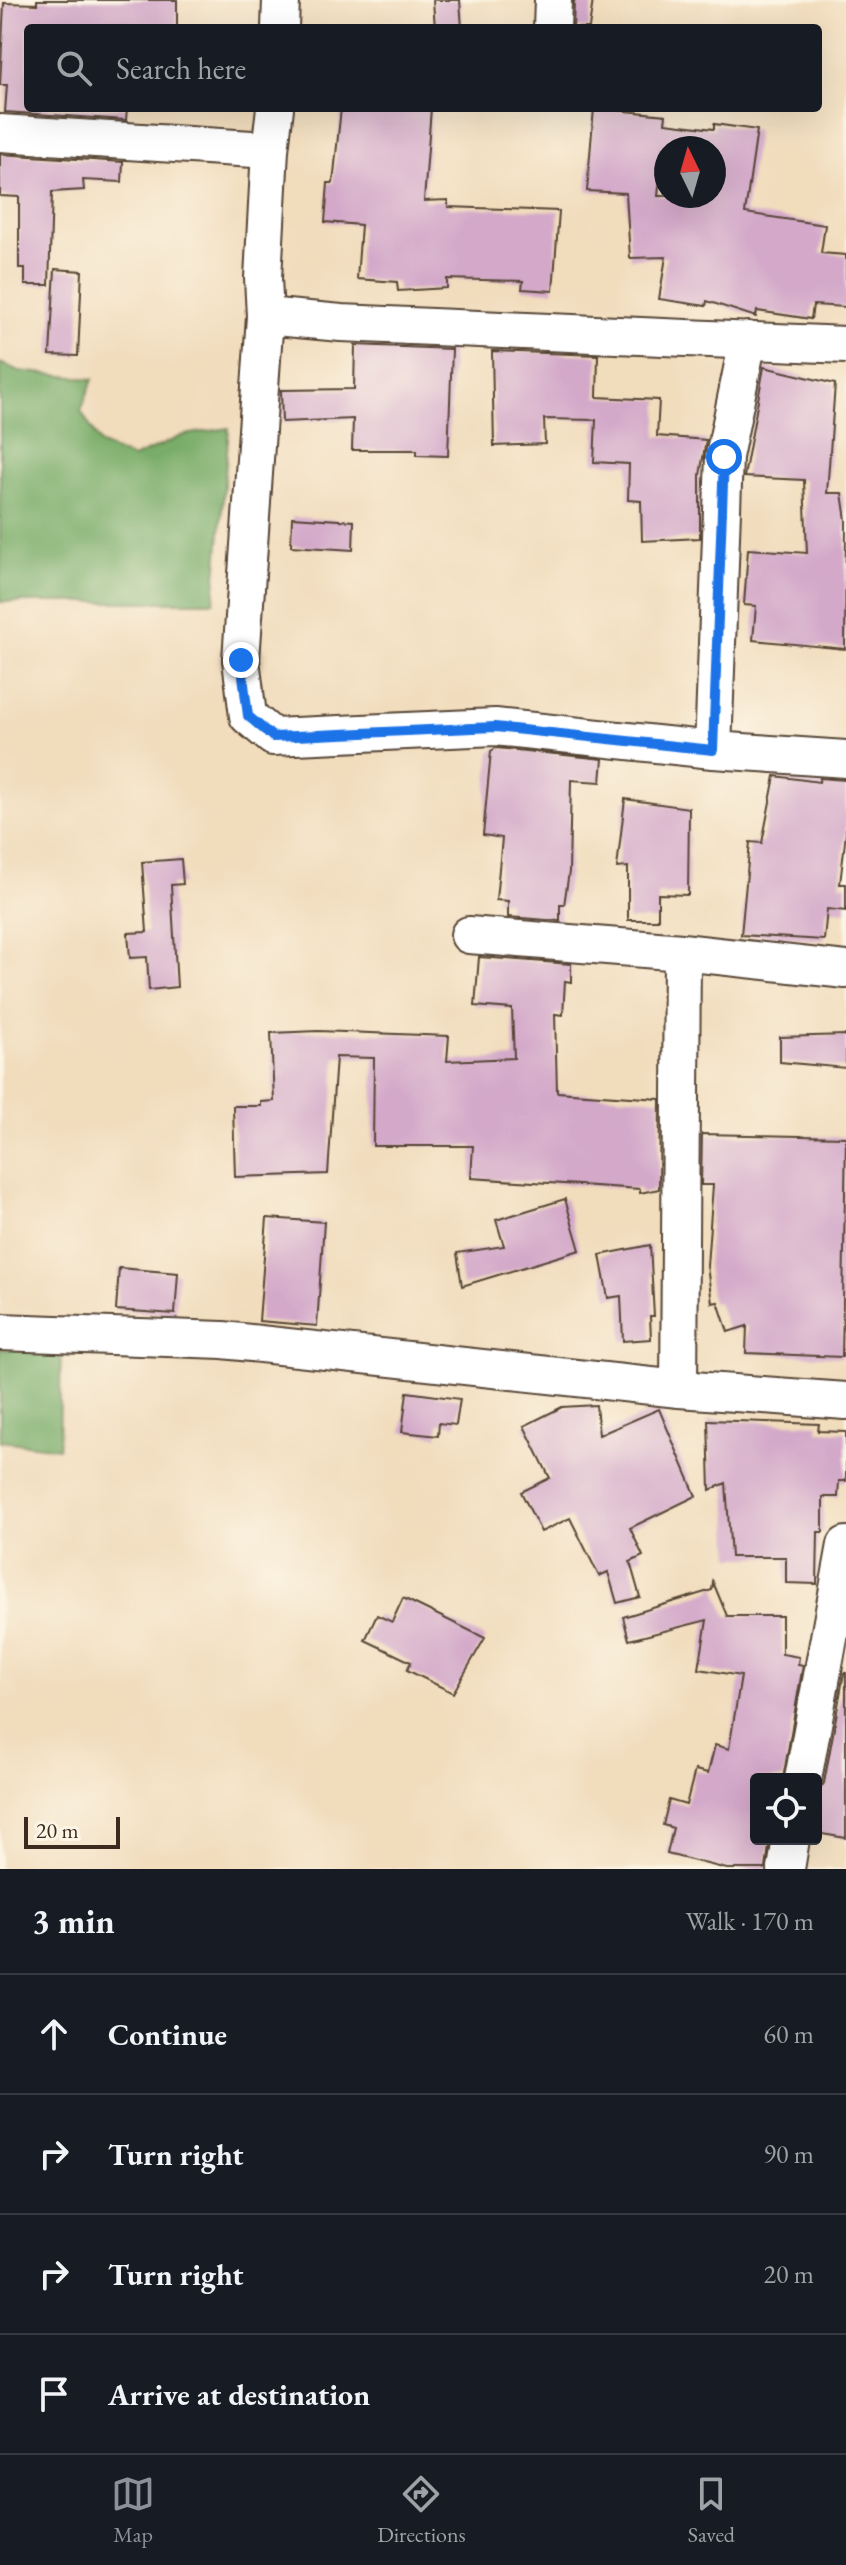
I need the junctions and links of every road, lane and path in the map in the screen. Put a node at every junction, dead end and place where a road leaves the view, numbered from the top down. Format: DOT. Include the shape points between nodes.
graph roads {
  1 [pos="281,0"];
  2 [pos="553,0"];
  3 [pos="280,24"];
  4 [pos="552,24"];
  5 [pos="275,112"];
  6 [pos="0,133"];
  7 [pos="270,150"];
  8 [pos="265,316"];
  9 [pos="748,340"];
  10 [pos="846,345"];
  11 [pos="713,750"];
  12 [pos="846,759"];
  13 [pos="469,935"];
  14 [pos="682,952"];
  15 [pos="846,970"];
  16 [pos="0,1332"];
  17 [pos="679,1389"];
  18 [pos="846,1401"];
  19 [pos="846,1545"];
  20 [pos="804,1773"];
  21 [pos="790,1845"];
  22 [pos="786,1869"];
  1 -- 3 [label="street"];
  2 -- 4 [label="street"];
  5 -- 7 [label="street"];
  6 -- 7 [label="street"];
  7 -- 8 [label="street"];
  8 -- 9 [label="street"];
  8 -- 11 [label="street" via="241,660 248,716 273,737 495,727"];
  9 -- 10 [label="street"];
  9 -- 11 [label="street" via="724,457"];
  11 -- 12 [label="street"];
  13 -- 14 [label="street"];
  14 -- 15 [label="street"];
  14 -- 17 [label="street"];
  16 -- 17 [label="street" via="223,1340"];
  17 -- 18 [label="street"];
  19 -- 20 [label="street"];
  21 -- 22 [label="street"];
}
